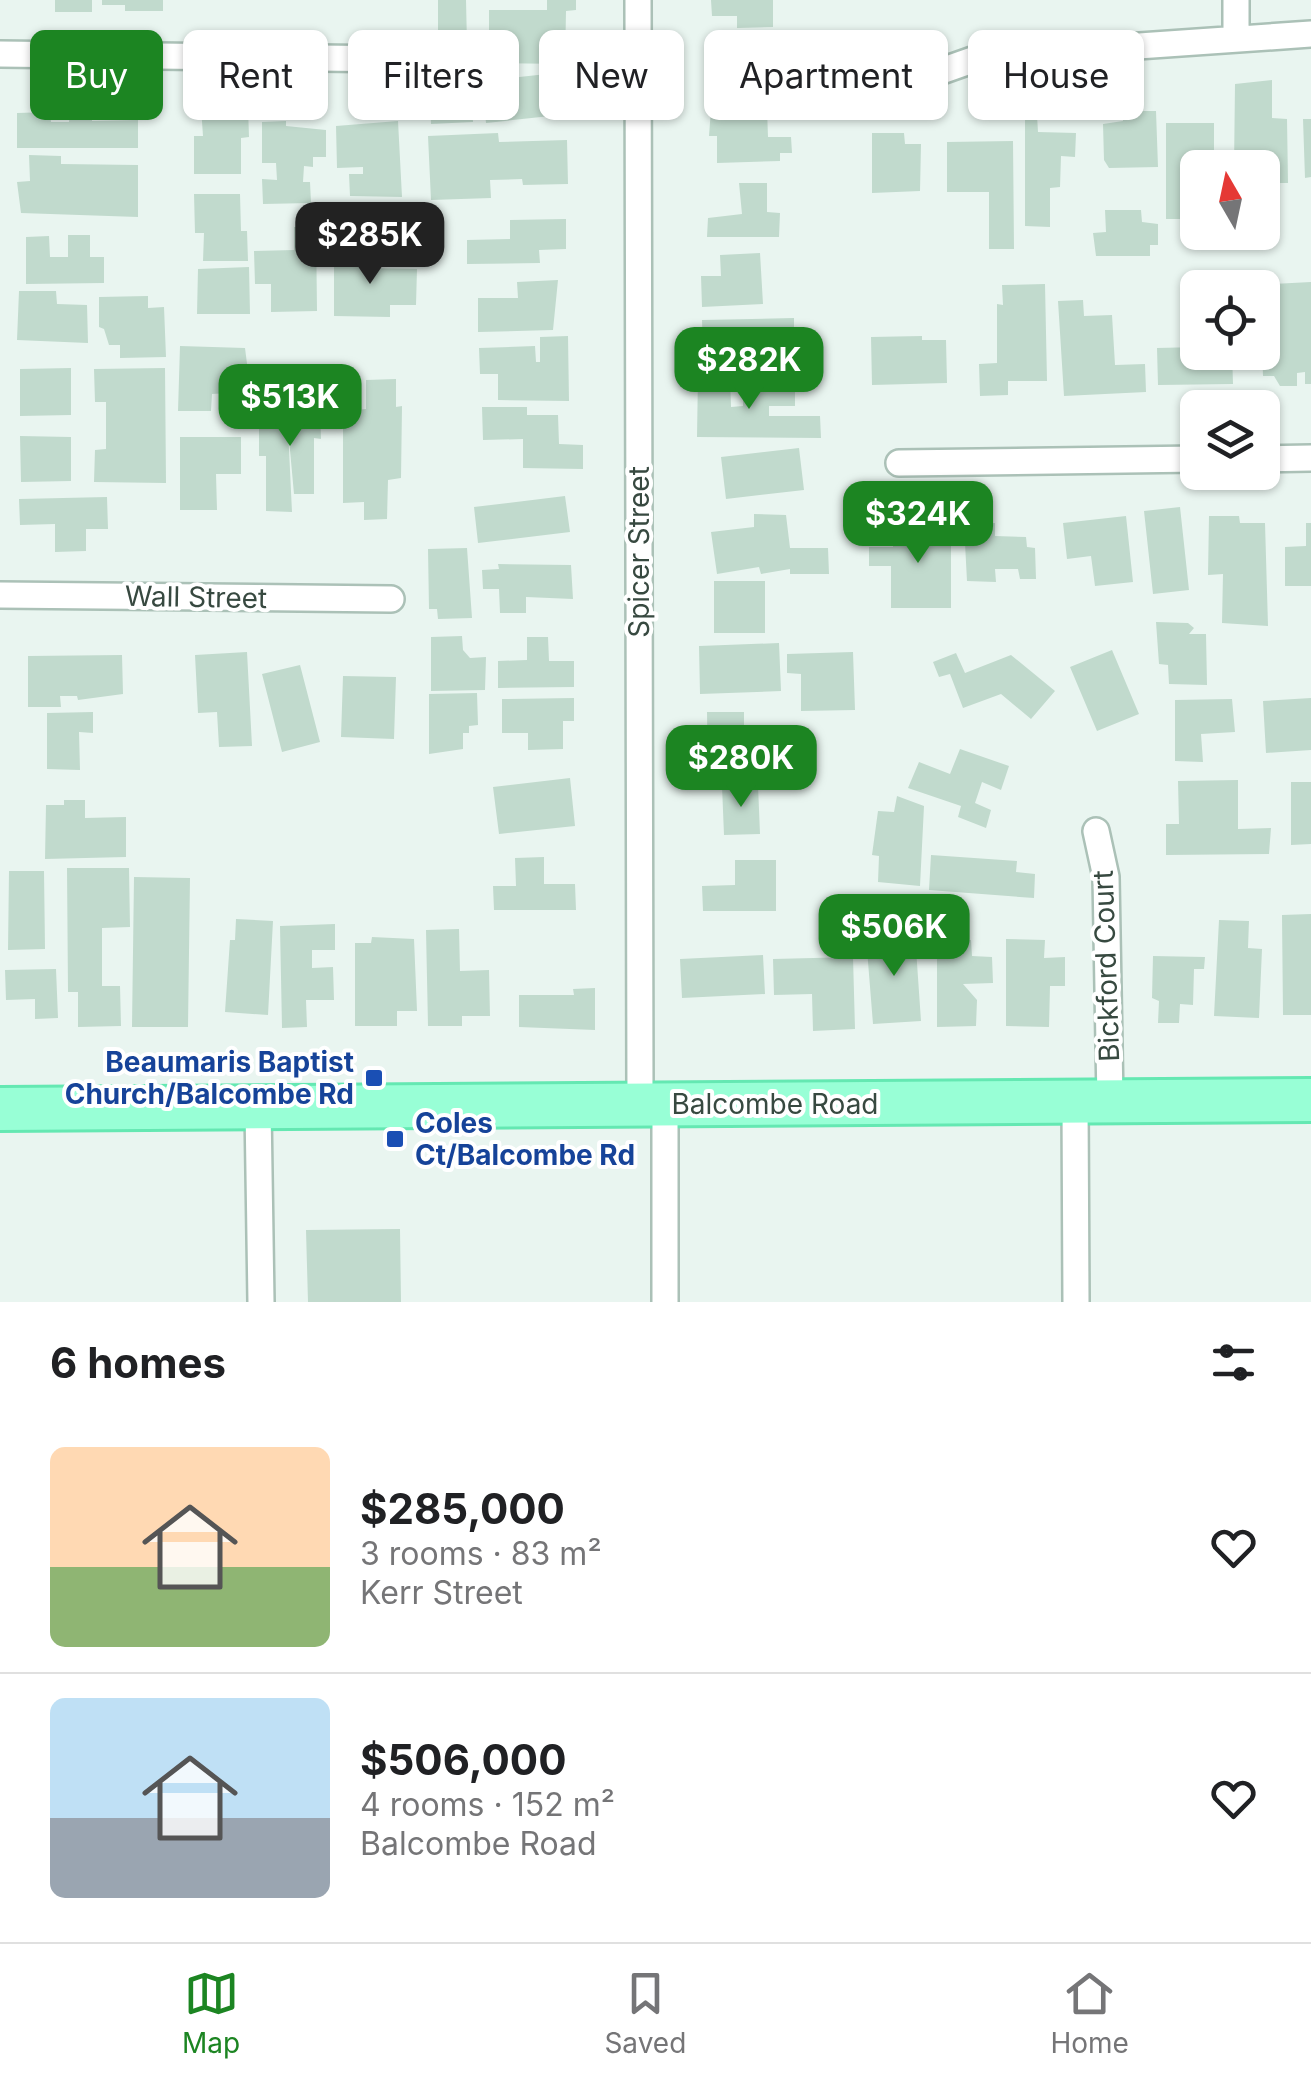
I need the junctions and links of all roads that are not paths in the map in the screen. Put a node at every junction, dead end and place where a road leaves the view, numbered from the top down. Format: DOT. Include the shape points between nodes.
graph roads {
  1 [pos="638,0"];
  2 [pos="1236,0"];
  3 [pos="1311,34"];
  4 [pos="1236,36"];
  5 [pos="0,54"];
  6 [pos="348,58"];
  7 [pos="948,69"];
  8 [pos="1280,458"];
  9 [pos="1311,458"];
  10 [pos="1180,459"];
  11 [pos="900,463"];
  12 [pos="0,595"];
  13 [pos="392,599"];
  14 [pos="1096,831"];
  15 [pos="1311,1100"];
  16 [pos="1092,1102"];
  17 [pos="652,1105"];
  18 [pos="258,1108"];
  19 [pos="0,1109"];
  20 [pos="261,1302"];
  21 [pos="666,1302"];
  22 [pos="1076,1302"];
  1 -- 17 [label="street, Spicer Street"];
  2 -- 4 [label="street"];
  3 -- 4 [label="street"];
  4 -- 7 [label="street" via="981,56"];
  5 -- 6 [label="street"];
  8 -- 9 [label="street"];
  10 -- 11 [label="street"];
  12 -- 13 [label="street, Wall Street"];
  14 -- 16 [label="street, Bickford Court" via="1106,877"];
  15 -- 16 [label="main road, Balcombe Road"];
  16 -- 17 [label="main road, Balcombe Road"];
  16 -- 22 [label="street, Bickford Court"];
  17 -- 18 [label="main road, Balcombe Road"];
  17 -- 21 [label="street, Spicer Street"];
  18 -- 19 [label="main road, Balcombe Road"];
  18 -- 20 [label="street"];
}
